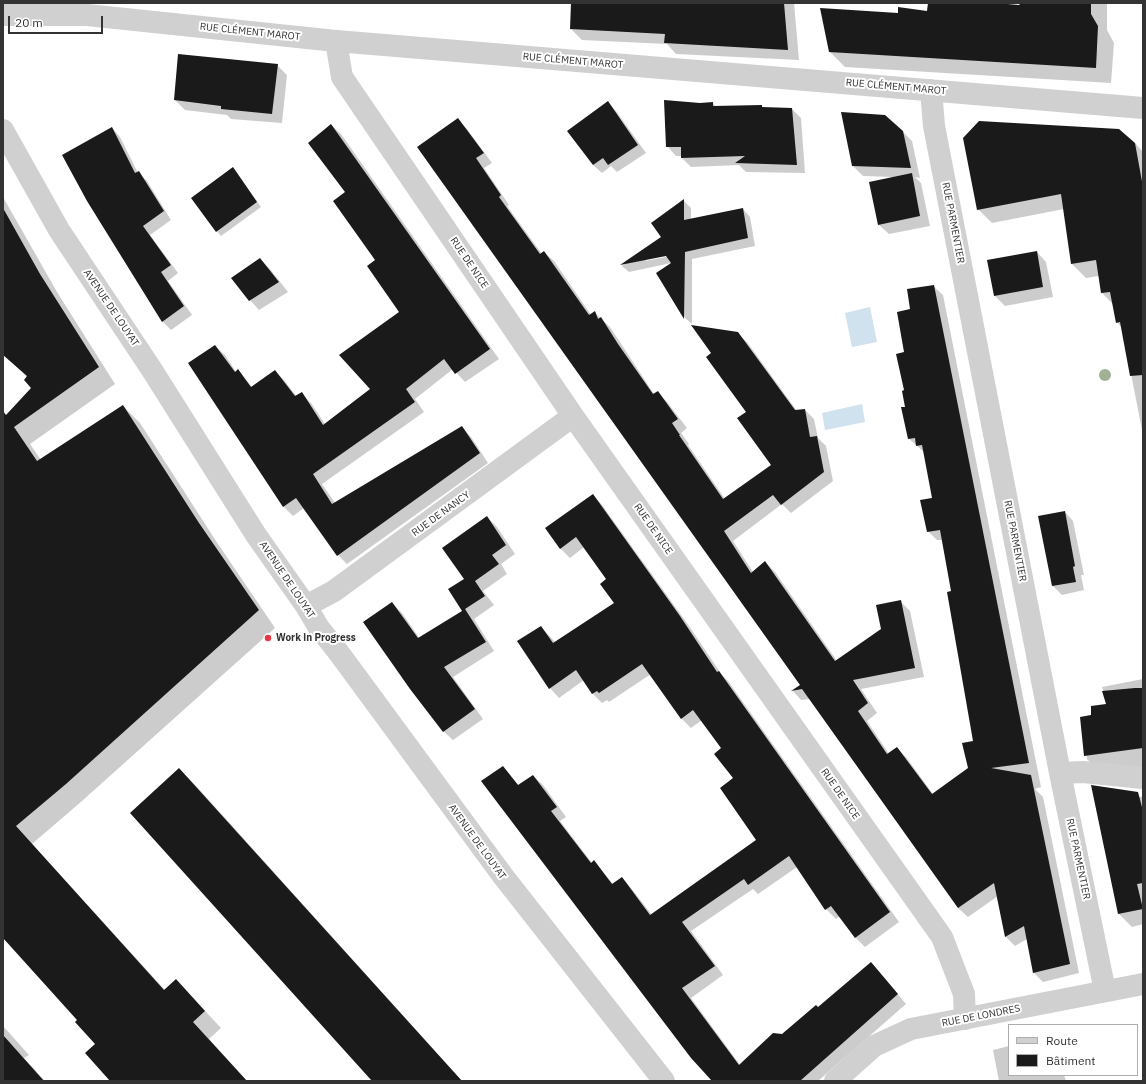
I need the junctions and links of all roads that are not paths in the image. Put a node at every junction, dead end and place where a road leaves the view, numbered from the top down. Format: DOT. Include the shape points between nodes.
graph roads {
  1 [pos="3,15"];
  2 [pos="336,41"];
  3 [pos="931,90"];
  4 [pos="1143,108"];
  5 [pos="3,130"];
  6 [pos="573,416"];
  7 [pos="306,606"];
  8 [pos="1060,773"];
  9 [pos="1143,778"];
  10 [pos="1143,984"];
  11 [pos="1105,991"];
  12 [pos="965,1019"];
  13 [pos="664,1081"];
  14 [pos="835,1081"];
  1 -- 2 [label="street, RUE CLÉMENT MAROT" via="87,15"];
  2 -- 3 [label="street, RUE CLÉMENT MAROT"];
  2 -- 6 [label="street, RUE DE NICE" via="342,77"];
  3 -- 4 [label="street, RUE CLÉMENT MAROT"];
  3 -- 8 [label="street, RUE PARMENTIER" via="934,126"];
  5 -- 7 [label="street, AVENUE DE LOUYAT" via="59,230 152,370 256,535"];
  6 -- 7 [label="street, RUE DE NANCY" via="334,591"];
  6 -- 12 [label="street, RUE DE NICE" via="942,937 964,994"];
  7 -- 13 [label="street, AVENUE DE LOUYAT" via="319,628 503,876"];
  8 -- 9 [label="street" via="1083,772"];
  8 -- 11 [label="street, RUE PARMENTIER"];
  10 -- 11 [label="street, RUE DE LONDRES"];
  11 -- 12 [label="street, RUE DE LONDRES"];
  12 -- 14 [label="street, RUE DE LONDRES" via="911,1029 874,1046"];
}
